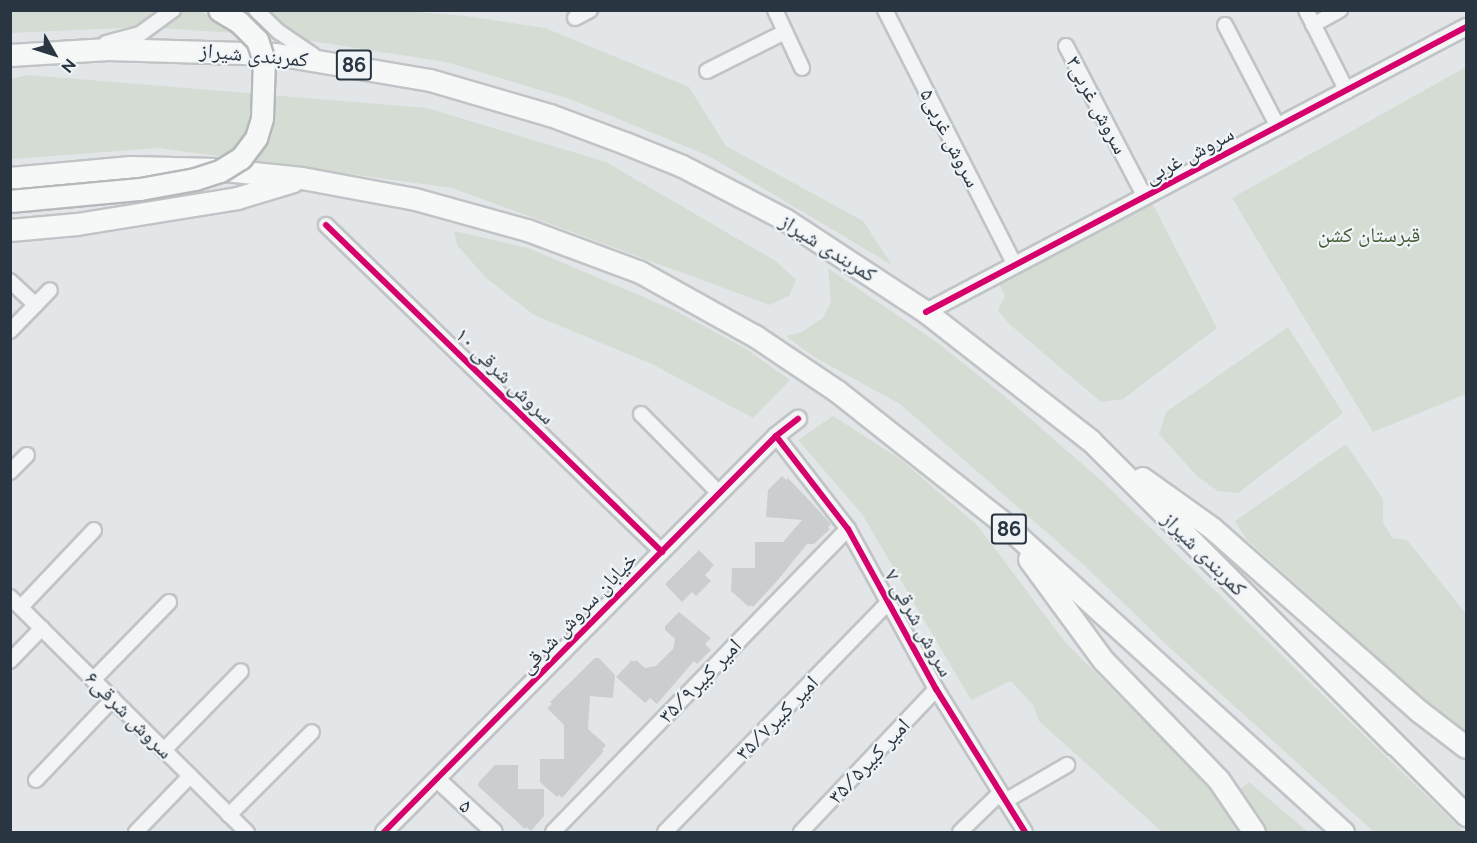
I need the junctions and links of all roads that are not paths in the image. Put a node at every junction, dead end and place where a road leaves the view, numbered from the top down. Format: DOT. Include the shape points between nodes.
graph roads {
  1 [pos="173,10"];
  2 [pos="219,10"];
  3 [pos="256,10"];
  4 [pos="590,10"];
  5 [pos="775,10"];
  6 [pos="885,10"];
  7 [pos="1306,10"];
  8 [pos="1340,10"];
  9 [pos="575,18"];
  10 [pos="1225,25"];
  11 [pos="1313,25"];
  12 [pos="1467,27"];
  13 [pos="785,32"];
  14 [pos="1066,46"];
  15 [pos="82,50"];
  16 [pos="10,54"];
  17 [pos="323,61"];
  18 [pos="802,68"];
  19 [pos="707,71"];
  20 [pos="1347,91"];
  21 [pos="1278,127"];
  22 [pos="10,178"];
  23 [pos="302,178"];
  24 [pos="1145,197"];
  25 [pos="10,201"];
  26 [pos="326,225"];
  27 [pos="10,230"];
  28 [pos="1015,265"];
  29 [pos="10,281"];
  30 [pos="50,291"];
  31 [pos="36,305"];
  32 [pos="926,312"];
  33 [pos="10,331"];
  34 [pos="641,414"];
  35 [pos="798,419"];
  36 [pos="776,436"];
  37 [pos="1090,441"];
  38 [pos="27,455"];
  39 [pos="10,472"];
  40 [pos="719,493"];
  41 [pos="1000,520"];
  42 [pos="848,529"];
  43 [pos="94,530"];
  44 [pos="662,552"];
  45 [pos="10,597"];
  46 [pos="169,602"];
  47 [pos="888,603"];
  48 [pos="21,607"];
  49 [pos="42,628"];
  50 [pos="10,661"];
  51 [pos="241,671"];
  52 [pos="93,680"];
  53 [pos="936,689"];
  54 [pos="113,699"];
  55 [pos="312,732"];
  56 [pos="1467,747"];
  57 [pos="164,750"];
  58 [pos="1067,765"];
  59 [pos="190,776"];
  60 [pos="36,780"];
  61 [pos="438,780"];
  62 [pos="1002,797"];
  63 [pos="229,815"];
  64 [pos="1467,815"];
  65 [pos="136,832"];
  66 [pos="247,832"];
  67 [pos="384,832"];
  68 [pos="494,832"];
  69 [pos="553,832"];
  70 [pos="665,832"];
  71 [pos="801,832"];
  72 [pos="960,832"];
  73 [pos="1025,832"];
  74 [pos="1254,832"];
  75 [pos="1343,832"];
  1 -- 15 [label="street" via="140,34"];
  2 -- 25 [label="highway, bridge" via="257,40 264,60 262,118 256,138 241,158 220,171 195,179 140,189"];
  3 -- 17 [label="street" via="279,32"];
  4 -- 9 [label="street"];
  5 -- 13 [label="street"];
  6 -- 28 [label="street, سروش غربی۵"];
  7 -- 11 [label="street"];
  8 -- 11 [label="street"];
  10 -- 21 [label="street"];
  11 -- 20 [label="street"];
  12 -- 20 [label="street, سروش غربی"];
  13 -- 18 [label="street"];
  13 -- 19 [label="street"];
  14 -- 24 [label="street, سروش غربی۳"];
  15 -- 16 [label="highway, کمربندی شیراز / 86"];
  15 -- 17 [label="highway, کمربندی شیراز / 86" via="276,54"];
  17 -- 32 [label="highway, کمربندی شیراز / 86" via="430,80 550,115 682,166 786,220"];
  20 -- 21 [label="street, سروش غربی"];
  21 -- 24 [label="street, سروش غربی"];
  22 -- 23 [label="highway, 86" via="131,167 215,169"];
  23 -- 27 [label="highway" via="237,198 77,224"];
  23 -- 41 [label="highway, 86" via="415,200 527,230 640,272 755,336 837,391"];
  24 -- 28 [label="street, سروش غربی"];
  26 -- 44 [label="street, سروش شرقی ۱۰"];
  28 -- 32 [label="street, سروش غربی"];
  29 -- 31 [label="street"];
  30 -- 31 [label="street"];
  31 -- 33 [label="street"];
  32 -- 37 [label="highway, کمربندی شیراز / 86"];
  34 -- 40 [label="street"];
  35 -- 36 [label="street, خیابان سروش شرقی"];
  36 -- 40 [label="street, خیابان سروش شرقی"];
  36 -- 42 [label="street, سروش شرقی ۷"];
  37 -- 56 [label="highway, 86" via="1212,528 1419,711"];
  37 -- 64 [label="highway, کمربندی شیراز"];
  38 -- 39 [label="street"];
  40 -- 44 [label="street, خیابان سروش شرقی"];
  41 -- 74 [label="highway" via="1103,660 1218,779"];
  41 -- 75 [label="highway, 86"];
  42 -- 47 [label="street, سروش شرقی ۷"];
  42 -- 69 [label="street, امیر کبیر۳۵/۹"];
  43 -- 48 [label="street"];
  44 -- 61 [label="street, خیابان سروش شرقی"];
  45 -- 48 [label="street, سروش شرقی۶"];
  46 -- 52 [label="street"];
  47 -- 53 [label="street, سروش شرقی ۷"];
  47 -- 70 [label="street, امیر کبیر۳۵/۷"];
  48 -- 49 [label="street, سروش شرقی۶"];
  49 -- 50 [label="street"];
  49 -- 52 [label="street, سروش شرقی۶"];
  51 -- 57 [label="street"];
  52 -- 54 [label="street, سروش شرقی۶"];
  53 -- 62 [label="street, سروش شرقی ۷"];
  53 -- 71 [label="street, امیر کبیر۳۵/۵"];
  54 -- 57 [label="street, سروش شرقی۶"];
  54 -- 60 [label="street"];
  55 -- 63 [label="street"];
  57 -- 59 [label="street, سروش شرقی۶"];
  58 -- 62 [label="street"];
  59 -- 63 [label="street, سروش شرقی۶"];
  59 -- 65 [label="street"];
  61 -- 67 [label="street, خیابان سروش شرقی"];
  61 -- 68 [label="street, ۵"];
  62 -- 72 [label="street"];
  62 -- 73 [label="street, سروش شرقی ۷"];
  63 -- 66 [label="street, سروش شرقی۶"];
}
